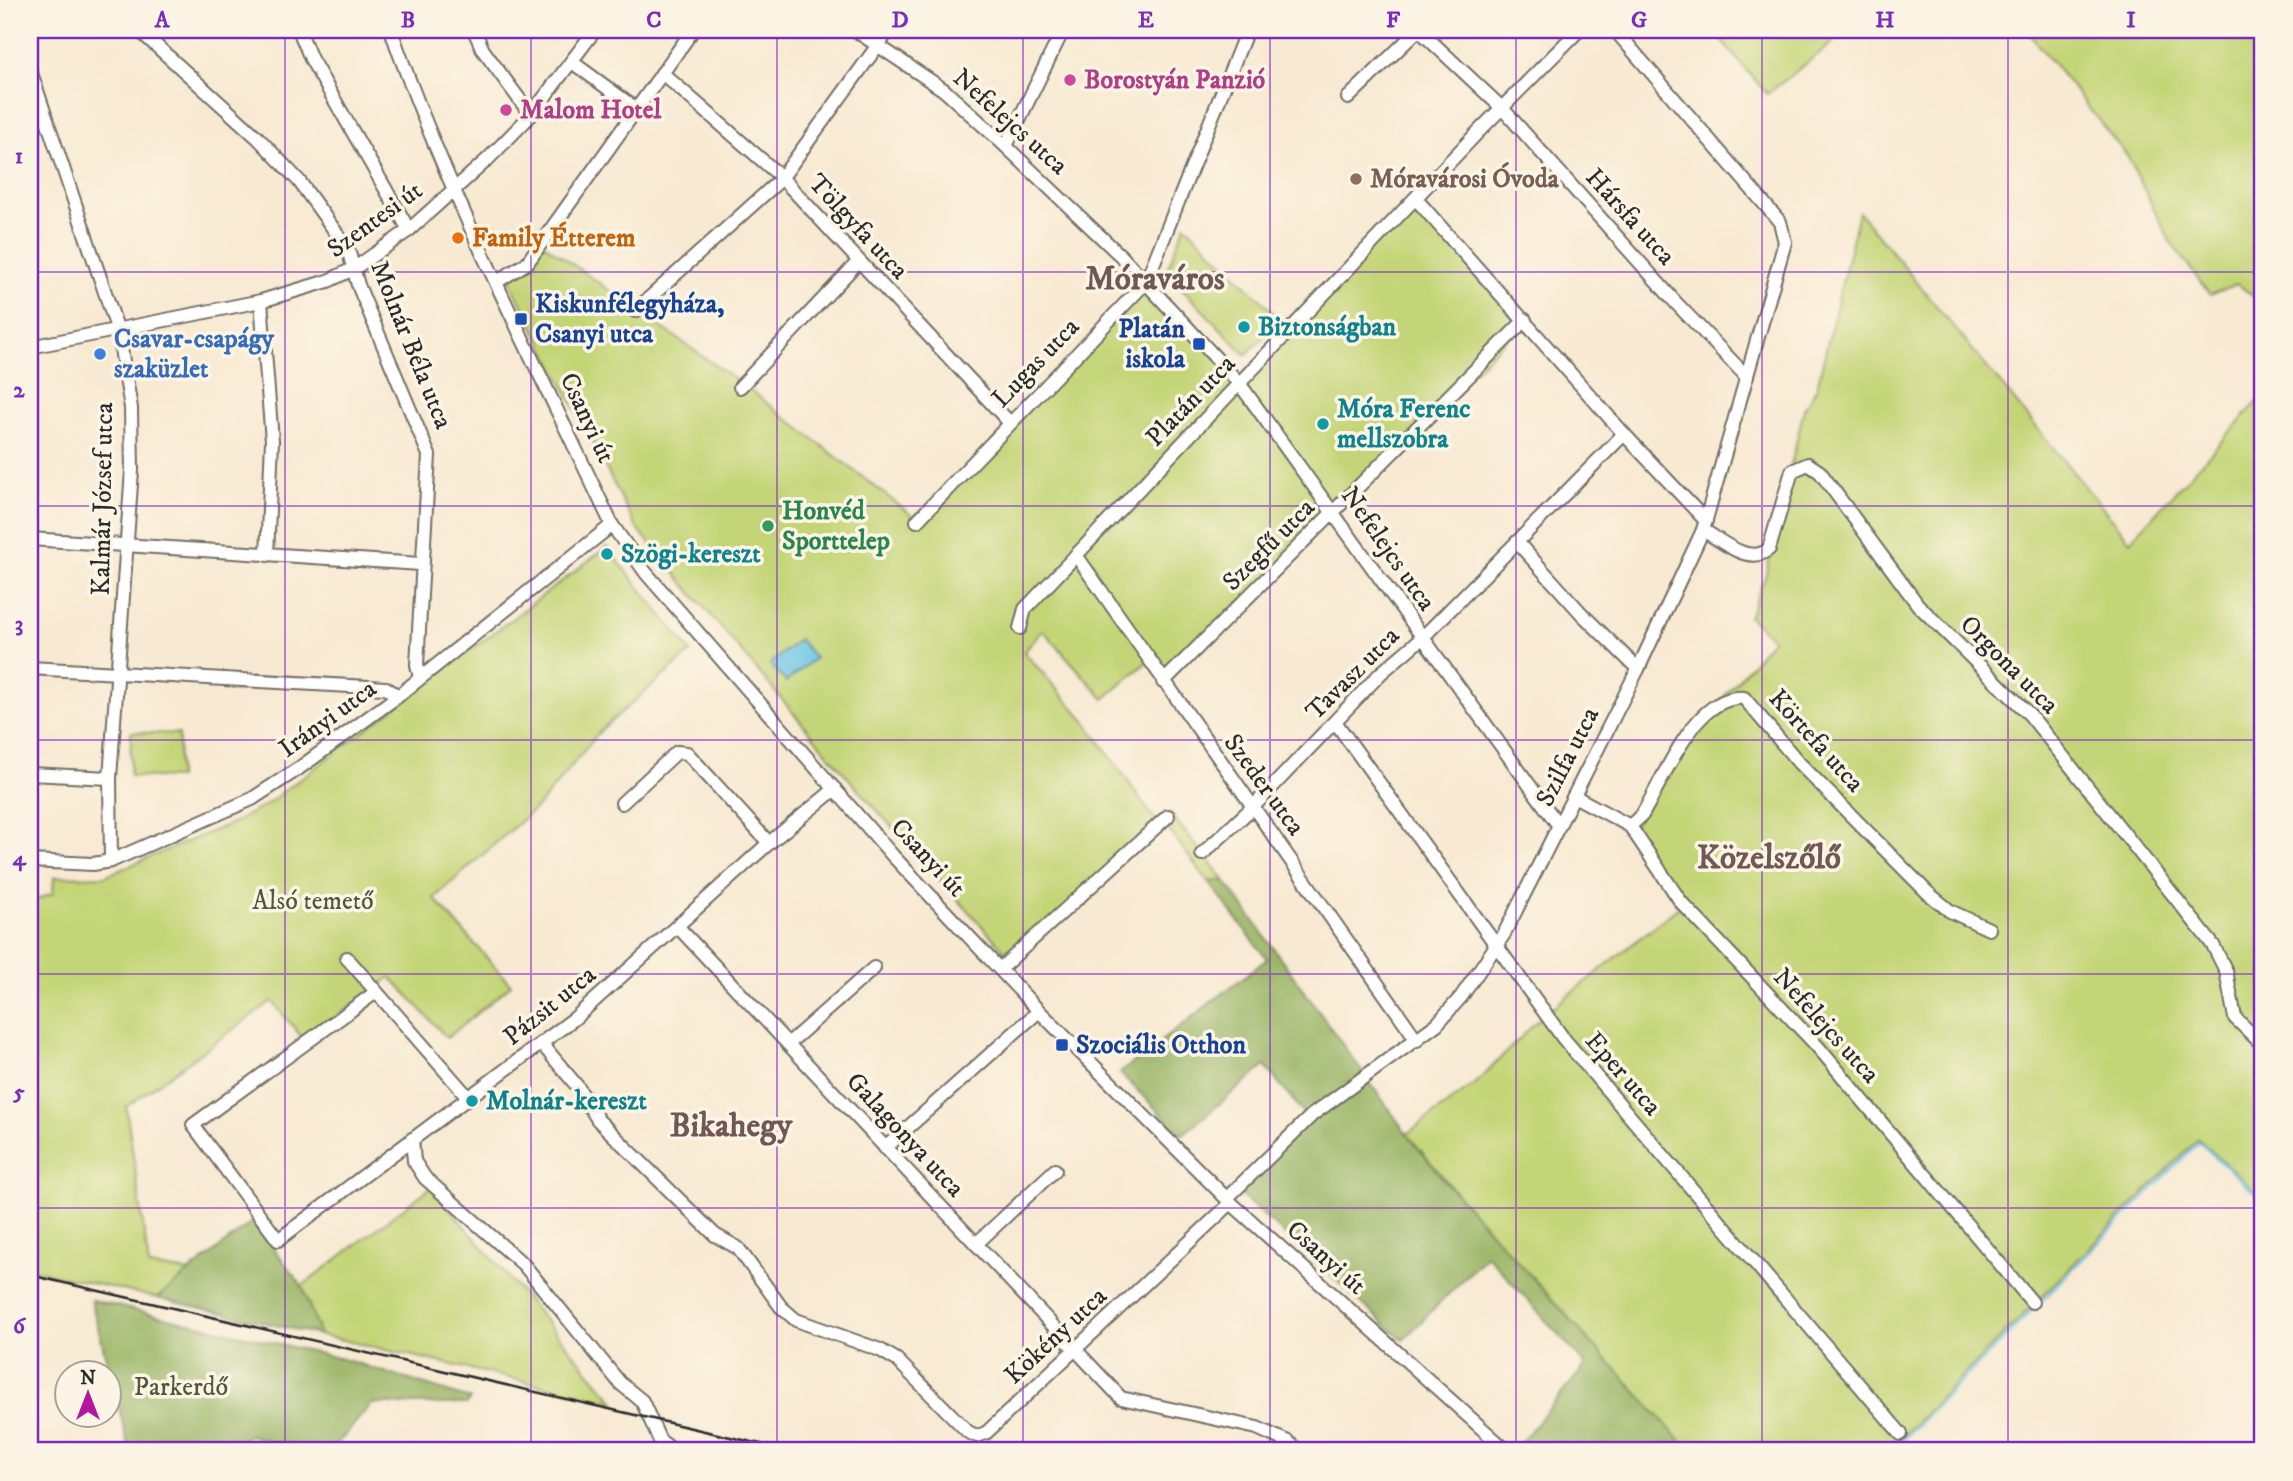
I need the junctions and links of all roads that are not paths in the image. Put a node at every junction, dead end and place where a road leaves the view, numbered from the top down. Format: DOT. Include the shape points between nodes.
graph roads {
  1 [pos="139,30"];
  2 [pos="299,30"];
  3 [pos="391,30"];
  4 [pos="474,30"];
  5 [pos="595,30"];
  6 [pos="693,30"];
  7 [pos="855,30"];
  8 [pos="889,30"];
  9 [pos="1063,30"];
  10 [pos="1247,30"];
  11 [pos="1419,30"];
  12 [pos="1579,30"];
  13 [pos="1615,30"];
  14 [pos="879,46"];
  15 [pos="572,62"];
  16 [pos="30,70"];
  17 [pos="662,73"];
  18 [pos="1348,98"];
  19 [pos="1502,107"];
  20 [pos="636,109"];
  21 [pos="531,114"];
  22 [pos="1006,146"];
  23 [pos="781,178"];
  24 [pos="454,190"];
  25 [pos="1416,198"];
  26 [pos="409,230"];
  27 [pos="858,262"];
  28 [pos="355,268"];
  29 [pos="498,281"];
  30 [pos="1146,282"];
  31 [pos="261,301"];
  32 [pos="635,311"];
  33 [pos="1525,320"];
  34 [pos="118,331"];
  35 [pos="30,347"];
  36 [pos="1747,377"];
  37 [pos="1239,383"];
  38 [pos="740,387"];
  39 [pos="1010,424"];
  40 [pos="1624,434"];
  41 [pos="1334,512"];
  42 [pos="917,521"];
  43 [pos="612,525"];
  44 [pos="1705,525"];
  45 [pos="30,539"];
  46 [pos="1517,542"];
  47 [pos="126,545"];
  48 [pos="267,555"];
  49 [pos="1076,555"];
  50 [pos="421,564"];
  51 [pos="1020,628"];
  52 [pos="1423,637"];
  53 [pos="30,668"];
  54 [pos="1638,668"];
  55 [pos="118,673"];
  56 [pos="421,678"];
  57 [pos="1163,682"];
  58 [pos="398,696"];
  59 [pos="1336,723"];
  60 [pos="30,774"];
  61 [pos="110,778"];
  62 [pos="835,789"];
  63 [pos="1574,796"];
  64 [pos="622,803"];
  65 [pos="1252,808"];
  66 [pos="1168,816"];
  67 [pos="1559,826"];
  68 [pos="1630,826"];
  69 [pos="769,844"];
  70 [pos="1202,854"];
  71 [pos="30,861"];
  72 [pos="111,861"];
  73 [pos="678,927"];
  74 [pos="1989,929"];
  75 [pos="1496,948"];
  76 [pos="346,958"];
  77 [pos="874,968"];
  78 [pos="1000,969"];
  79 [pos="376,992"];
  80 [pos="1039,1011"];
  81 [pos="1417,1040"];
  82 [pos="542,1044"];
  83 [pos="788,1044"];
  84 [pos="2263,1045"];
  85 [pos="468,1097"];
  86 [pos="412,1139"];
  87 [pos="885,1148"];
  88 [pos="1055,1170"];
  89 [pos="1229,1201"];
  90 [pos="976,1244"];
  91 [pos="2032,1302"];
  92 [pos="1075,1349"];
  93 [pos="1901,1434"];
  94 [pos="675,1451"];
  95 [pos="1299,1451"];
  96 [pos="1507,1451"];
  1 -- 28 [label="street, Molnár Béla utca" via="299,181 348,249"];
  2 -- 26 [label="street"];
  3 -- 24 [label="street, Csanyi út"];
  4 -- 21 [label="street" via="483,50"];
  5 -- 15 [label="street, Szentesi út"];
  6 -- 17 [label="street"];
  7 -- 14 [label="street, Nefelejcs utca"];
  8 -- 14 [label="street"];
  9 -- 22 [label="street"];
  10 -- 30 [label="street, Lugas utca"];
  11 -- 18 [label="street"];
  11 -- 19 [label="street, Hársfa utca"];
  12 -- 19 [label="street, Platán utca"];
  13 -- 36 [label="street, Szilfa utca" via="1785,232"];
  14 -- 22 [label="street, Nefelejcs utca" via="944,90"];
  14 -- 23 [label="street"];
  15 -- 20 [label="street"];
  15 -- 21 [label="street, Szentesi út"];
  16 -- 34 [label="street, Kalmár József utca"];
  17 -- 20 [label="street"];
  17 -- 23 [label="street, Tölgyfa utca"];
  19 -- 25 [label="street, Platán utca"];
  19 -- 36 [label="street, Hársfa utca"];
  20 -- 29 [label="street" via="532,257 521,270"];
  21 -- 24 [label="street, Szentesi út"];
  22 -- 30 [label="street, Nefelejcs utca"];
  23 -- 27 [label="street, Tölgyfa utca"];
  23 -- 32 [label="street"];
  24 -- 26 [label="street, Szentesi út"];
  24 -- 29 [label="street, Csanyi út"];
  25 -- 33 [label="street, Orgona utca"];
  25 -- 37 [label="street, Platán utca"];
  26 -- 28 [label="street, Szentesi út"];
  27 -- 38 [label="street"];
  27 -- 39 [label="street, Tölgyfa utca"];
  28 -- 31 [label="street, Szentesi út"];
  28 -- 50 [label="street, Molnár Béla utca" via="429,455"];
  29 -- 43 [label="street, Csanyi út"];
  30 -- 37 [label="street, Nefelejcs utca"];
  30 -- 39 [label="street, Lugas utca"];
  31 -- 34 [label="street, Szentesi út"];
  31 -- 48 [label="street" via="272,441"];
  33 -- 40 [label="street, Orgona utca"];
  33 -- 41 [label="street, Szegfű utca"];
  34 -- 35 [label="street, Szentesi út"];
  34 -- 47 [label="street, Kalmár József utca" via="131,408"];
  36 -- 44 [label="street, Szilfa utca"];
  37 -- 41 [label="street, Nefelejcs utca"];
  37 -- 49 [label="street, Platán utca"];
  39 -- 42 [label="street, Lugas utca"];
  40 -- 44 [label="street, Orgona utca"];
  40 -- 46 [label="street, Tavasz utca"];
  41 -- 52 [label="street, Nefelejcs utca"];
  41 -- 57 [label="street, Szegfű utca"];
  43 -- 56 [label="street, Irányi utca"];
  43 -- 62 [label="street, Csanyi út" via="646,573"];
  44 -- 54 [label="street, Szilfa utca"];
  44 -- 84 [label="street, Orgona utca" via="1748,556 1764,553 1792,471 1808,464 1820,472 1918,605 2031,715 2213,946 2226,971 2235,1018"];
  45 -- 47 [label="street"];
  46 -- 52 [label="street, Tavasz utca"];
  46 -- 54 [label="street"];
  47 -- 48 [label="street"];
  47 -- 55 [label="street, Kalmár József utca"];
  48 -- 50 [label="street"];
  49 -- 51 [label="street, Platán utca" via="1025,609"];
  49 -- 57 [label="street, Szeder utca"];
  50 -- 56 [label="street, Molnár Béla utca" via="417,665"];
  52 -- 59 [label="street, Tavasz utca" via="1381,673"];
  52 -- 67 [label="street, Nefelejcs utca"];
  53 -- 55 [label="street"];
  54 -- 63 [label="street, Szilfa utca"];
  55 -- 58 [label="street" via="386,688"];
  55 -- 61 [label="street, Kalmár József utca"];
  56 -- 58 [label="street, Irányi utca"];
  57 -- 65 [label="street, Szeder utca"];
  58 -- 72 [label="street, Irányi utca" via="252,799"];
  59 -- 65 [label="street, Tavasz utca"];
  59 -- 75 [label="street, Eper utca"];
  60 -- 61 [label="street"];
  61 -- 72 [label="street, Kalmár József utca"];
  62 -- 69 [label="street, Pázsit utca"];
  62 -- 78 [label="street, Csanyi út"];
  63 -- 67 [label="street, Szilfa utca"];
  63 -- 68 [label="street, Nefelejcs utca"];
  64 -- 69 [label="street" via="677,752 687,752"];
  65 -- 70 [label="street, Tavasz utca"];
  65 -- 81 [label="street, Szeder utca"];
  66 -- 78 [label="street"];
  67 -- 75 [label="street, Szilfa utca"];
  68 -- 74 [label="street, Körtefa utca" via="1642,815 1693,727 1724,701 1744,698 1799,763 1928,894 1950,911"];
  68 -- 91 [label="street, Nefelejcs utca" via="1681,902 1818,1047"];
  69 -- 73 [label="street, Pázsit utca"];
  71 -- 72 [label="street, Irányi utca"];
  73 -- 82 [label="street, Pázsit utca"];
  73 -- 83 [label="street, Galagonya utca"];
  75 -- 81 [label="street, Szilfa utca" via="1461,997"];
  75 -- 93 [label="street, Eper utca" via="1563,1038"];
  76 -- 79 [label="street"];
  77 -- 83 [label="street"];
  78 -- 80 [label="street, Csanyi út"];
  79 -- 85 [label="street"];
  79 -- 86 [label="street, Pázsit utca" via="193,1125 278,1240"];
  80 -- 87 [label="street"];
  80 -- 89 [label="street, Csanyi út"];
  81 -- 89 [label="street, Szilfa utca" via="1312,1115"];
  82 -- 85 [label="street, Pázsit utca"];
  82 -- 92 [label="street, Kökény utca" via="598,1120 715,1235 738,1248 781,1307 796,1320 880,1350 912,1373 968,1432 981,1436"];
  83 -- 87 [label="street, Galagonya utca"];
  85 -- 86 [label="street, Pázsit utca"];
  86 -- 94 [label="street" via="414,1161 425,1178 524,1265 620,1383 642,1401 660,1441"];
  87 -- 90 [label="street, Galagonya utca"];
  88 -- 90 [label="street"];
  89 -- 92 [label="street, Kökény utca"];
  89 -- 96 [label="street, Csanyi út"];
  90 -- 92 [label="street, Galagonya utca"];
  92 -- 95 [label="street, Galagonya utca" via="1128,1401 1257,1428"];
}
